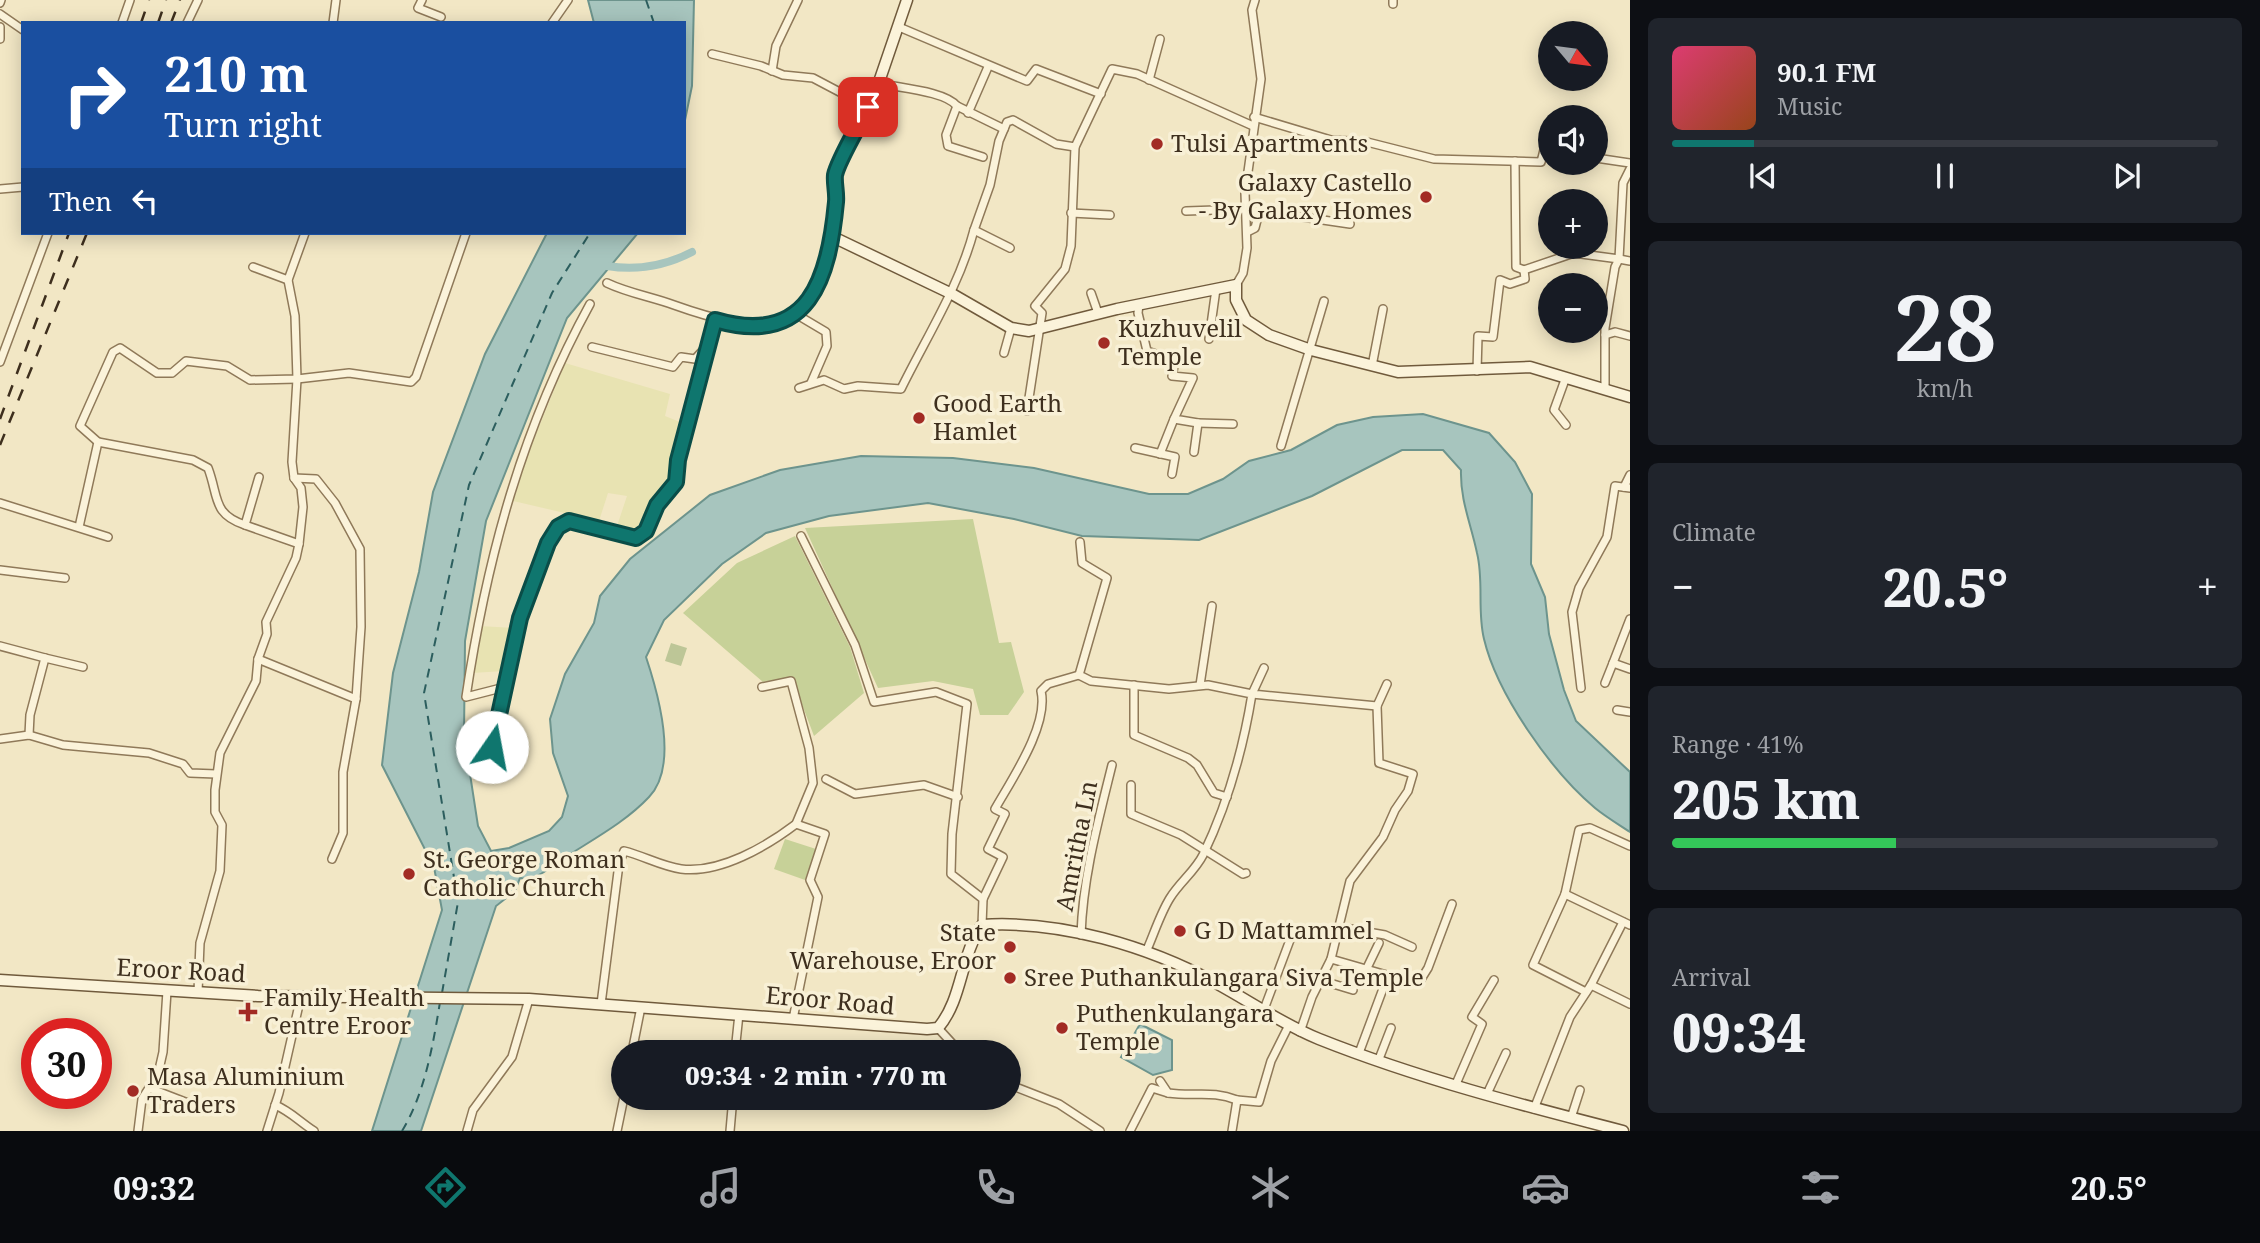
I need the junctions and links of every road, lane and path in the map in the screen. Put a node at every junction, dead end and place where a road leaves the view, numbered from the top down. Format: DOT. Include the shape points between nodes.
graph roads {
  1 [pos="130,0"];
  2 [pos="198,0"];
  3 [pos="336,0"];
  4 [pos="422,0"];
  5 [pos="568,0"];
  6 [pos="798,0"];
  7 [pos="907,0"];
  8 [pos="1255,0"];
  9 [pos="0,14"];
  10 [pos="441,17"];
  11 [pos="123,21"];
  12 [pos="188,21"];
  13 [pos="333,21"];
  14 [pos="553,21"];
  15 [pos="0,27"];
  16 [pos="899,27"];
  17 [pos="21,29"];
  18 [pos="0,39"];
  19 [pos="1160,39"];
  20 [pos="712,54"];
  21 [pos="989,66"];
  22 [pos="772,71"];
  23 [pos="1149,80"];
  24 [pos="878,83"];
  25 [pos="1101,94"];
  26 [pos="957,106"];
  27 [pos="868,107"];
  28 [pos="968,113"];
  29 [pos="1253,122"];
  30 [pos="1004,129"];
  31 [pos="1075,147"];
  32 [pos="983,158"];
  33 [pos="1608,160"];
  34 [pos="1516,161"];
  35 [pos="1538,162"];
  36 [pos="1630,163"];
  37 [pos="1630,169"];
  38 [pos="21,187"];
  39 [pos="0,190"];
  40 [pos="1246,209"];
  41 [pos="1186,211"];
  42 [pos="1071,213"];
  43 [pos="1110,215"];
  44 [pos="1350,224"];
  45 [pos="974,230"];
  46 [pos="1247,232"];
  47 [pos="47,235"];
  48 [pos="304,235"];
  49 [pos="465,235"];
  50 [pos="831,236"];
  51 [pos="1010,248"];
  52 [pos="1619,259"];
  53 [pos="1630,261"];
  54 [pos="253,267"];
  55 [pos="1524,270"];
  56 [pos="288,281"];
  57 [pos="607,283"];
  58 [pos="1236,285"];
  59 [pos="1216,289"];
  60 [pos="1091,293"];
  61 [pos="952,294"];
  62 [pos="1324,301"];
  63 [pos="590,303"];
  64 [pos="1139,304"];
  65 [pos="1382,309"];
  66 [pos="1608,311"];
  67 [pos="794,313"];
  68 [pos="1098,313"];
  69 [pos="715,320"];
  70 [pos="1011,327"];
  71 [pos="1038,328"];
  72 [pos="1608,334"];
  73 [pos="1630,336"];
  74 [pos="1209,339"];
  75 [pos="1605,343"];
  76 [pos="708,346"];
  77 [pos="592,347"];
  78 [pos="1311,350"];
  79 [pos="1004,353"];
  80 [pos="0,362"];
  81 [pos="1372,366"];
  82 [pos="1476,370"];
  83 [pos="1566,377"];
  84 [pos="297,379"];
  85 [pos="811,383"];
  86 [pos="799,387"];
  87 [pos="1605,388"];
  88 [pos="1630,397"];
  89 [pos="1027,411"];
  90 [pos="1174,419"];
  91 [pos="1198,424"];
  92 [pos="1233,424"];
  93 [pos="1566,425"];
  94 [pos="98,442"];
  95 [pos="1281,446"];
  96 [pos="1135,448"];
  97 [pos="1194,452"];
  98 [pos="1160,454"];
  99 [pos="1172,474"];
  100 [pos="1630,475"];
  101 [pos="259,477"];
  102 [pos="294,478"];
  103 [pos="1627,487"];
  104 [pos="0,503"];
  105 [pos="245,524"];
  106 [pos="79,527"];
  107 [pos="801,536"];
  108 [pos="108,537"];
  109 [pos="1080,542"];
  110 [pos="299,544"];
  111 [pos="0,570"];
  112 [pos="65,578"];
  113 [pos="1212,606"];
  114 [pos="1630,619"];
  115 [pos="0,646"];
  116 [pos="45,658"];
  117 [pos="258,659"];
  118 [pos="1613,663"];
  119 [pos="83,667"];
  120 [pos="1264,667"];
  121 [pos="1630,669"];
  122 [pos="1079,675"];
  123 [pos="1605,683"];
  124 [pos="1387,684"];
  125 [pos="1134,685"];
  126 [pos="1200,685"];
  127 [pos="505,687"];
  128 [pos="762,687"];
  129 [pos="1581,688"];
  130 [pos="1252,694"];
  131 [pos="356,699"];
  132 [pos="1377,706"];
  133 [pos="1617,710"];
  134 [pos="1630,712"];
  135 [pos="29,736"];
  136 [pos="0,739"];
  137 [pos="492,747"];
  138 [pos="1112,765"];
  139 [pos="216,774"];
  140 [pos="826,779"];
  141 [pos="1130,785"];
  142 [pos="958,797"];
  143 [pos="1227,797"];
  144 [pos="796,824"];
  145 [pos="1630,846"];
  146 [pos="1205,850"];
  147 [pos="332,859"];
  148 [pos="1246,873"];
  149 [pos="1564,894"];
  150 [pos="983,898"];
  151 [pos="1452,904"];
  152 [pos="1626,924"];
  153 [pos="982,925"];
  154 [pos="1339,927"];
  155 [pos="1083,936"];
  156 [pos="1290,940"];
  157 [pos="1379,943"];
  158 [pos="1412,947"];
  159 [pos="1146,952"];
  160 [pos="1331,959"];
  161 [pos="1366,970"];
  162 [pos="0,980"];
  163 [pos="1321,980"];
  164 [pos="1494,980"];
  165 [pos="1384,986"];
  166 [pos="1589,988"];
  167 [pos="1353,990"];
  168 [pos="167,991"];
  169 [pos="198,992"];
  170 [pos="301,996"];
  171 [pos="529,999"];
  172 [pos="601,1004"];
  173 [pos="1630,1004"];
  174 [pos="641,1007"];
  175 [pos="1263,1012"];
  176 [pos="739,1014"];
  177 [pos="793,1019"];
  178 [pos="1288,1027"];
  179 [pos="938,1028"];
  180 [pos="1391,1028"];
  181 [pos="1300,1032"];
  182 [pos="634,1040"];
  183 [pos="736,1040"];
  184 [pos="949,1040"];
  185 [pos="1359,1053"];
  186 [pos="1506,1053"];
  187 [pos="1379,1059"];
  188 [pos="1160,1082"];
  189 [pos="1455,1084"];
  190 [pos="149,1088"];
  191 [pos="1021,1089"];
  192 [pos="1580,1090"];
  193 [pos="1168,1093"];
  194 [pos="1487,1094"];
  195 [pos="1237,1100"];
  196 [pos="192,1105"];
  197 [pos="275,1105"];
  198 [pos="1534,1109"];
  199 [pos="621,1110"];
  200 [pos="732,1110"];
  201 [pos="1571,1118"];
  202 [pos="138,1131"];
  203 [pos="267,1131"];
  204 [pos="314,1131"];
  205 [pos="467,1131"];
  206 [pos="617,1131"];
  207 [pos="730,1131"];
  208 [pos="1101,1131"];
  209 [pos="1130,1131"];
  210 [pos="1232,1131"];
  211 [pos="1623,1131"];
  1 -- 11 [label="street"];
  2 -- 12 [label="street"];
  3 -- 13 [label="street"];
  4 -- 10 [label="street" via="418,8"];
  5 -- 14 [label="street"];
  6 -- 22 [label="street" via="776,46"];
  7 -- 16 [label="main road"];
  8 -- 29 [label="street" via="1252,10 1261,79"];
  9 -- 17 [label="street"];
  15 -- 18 [label="street"];
  16 -- 21 [label="street"];
  16 -- 24 [label="main road"];
  19 -- 23 [label="street"];
  20 -- 22 [label="street"];
  21 -- 25 [label="street" via="1027,81 1036,69"];
  21 -- 28 [label="street"];
  22 -- 27 [label="street" via="813,78"];
  23 -- 25 [label="street" via="1112,69"];
  23 -- 29 [label="street"];
  24 -- 26 [label="street" via="931,93 951,99"];
  24 -- 27 [label="main road"];
  25 -- 31 [label="street"];
  26 -- 28 [label="street"];
  26 -- 32 [label="street" via="946,135 948,146"];
  27 -- 50 [label="main road" via="835,174"];
  28 -- 30 [label="street"];
  29 -- 34 [label="street" via="1331,140 1367,142 1414,156"];
  29 -- 40 [label="street"];
  30 -- 31 [label="street" via="1013,120 1048,140"];
  30 -- 45 [label="street"];
  31 -- 42 [label="street"];
  33 -- 36 [label="street"];
  34 -- 35 [label="street"];
  34 -- 55 [label="street" via="1516,267"];
  37 -- 52 [label="street" via="1623,183"];
  38 -- 39 [label="street"];
  40 -- 41 [label="street"];
  40 -- 46 [label="street"];
  42 -- 43 [label="street"];
  42 -- 71 [label="street" via="1071,246 1065,269 1035,306 1042,313"];
  44 -- 46 [label="street" via="1273,209 1258,216 1255,228"];
  45 -- 51 [label="street"];
  45 -- 61 [label="street"];
  46 -- 58 [label="street" via="1243,273"];
  47 -- 80 [label="street"];
  48 -- 56 [label="street"];
  49 -- 84 [label="street" via="411,382 349,373"];
  50 -- 61 [label="main road"];
  50 -- 67 [label="street" via="827,267 815,294"];
  52 -- 53 [label="street"];
  52 -- 55 [label="street" via="1574,253"];
  52 -- 66 [label="street"];
  54 -- 56 [label="street"];
  55 -- 82 [label="street" via="1525,279 1510,284 1500,279 1493,337 1478,336"];
  56 -- 84 [label="street" via="295,316"];
  57 -- 69 [label="street"];
  58 -- 59 [label="main road"];
  58 -- 78 [label="main road" via="1236,300 1246,320 1269,335"];
  59 -- 64 [label="main road"];
  59 -- 74 [label="street"];
  60 -- 68 [label="street"];
  61 -- 70 [label="main road"];
  61 -- 85 [label="street" via="901,389 844,389 824,380"];
  62 -- 78 [label="street"];
  63 -- 127 [label="street" via="541,409 488,569 466,697"];
  64 -- 68 [label="main road"];
  64 -- 90 [label="street" via="1147,351 1176,356 1171,376 1193,378"];
  65 -- 81 [label="street"];
  67 -- 69 [label="street" via="765,324"];
  67 -- 85 [label="street" via="825,332 827,346"];
  68 -- 71 [label="main road"];
  69 -- 76 [label="street"];
  70 -- 71 [label="main road"];
  70 -- 79 [label="street"];
  71 -- 89 [label="street"];
  72 -- 73 [label="street"];
  75 -- 87 [label="street"];
  76 -- 77 [label="street" via="695,359 681,357 673,367"];
  76 -- 127 [label="street" via="676,482 657,505 646,531 636,538 569,521 558,527 520,618"];
  78 -- 81 [label="main road"];
  78 -- 95 [label="street"];
  81 -- 82 [label="main road" via="1398,372"];
  82 -- 83 [label="main road" via="1530,367"];
  83 -- 87 [label="main road"];
  83 -- 93 [label="street" via="1554,410"];
  84 -- 94 [label="street" via="250,380 227,366 200,361 186,361 172,373 158,373 120,348 113,352 80,426"];
  84 -- 102 [label="street"];
  85 -- 86 [label="street"];
  87 -- 88 [label="main road"];
  90 -- 91 [label="street"];
  90 -- 98 [label="street"];
  91 -- 92 [label="street"];
  91 -- 97 [label="street"];
  94 -- 105 [label="street" via="193,460 208,468 220,512"];
  94 -- 106 [label="street"];
  96 -- 98 [label="street"];
  98 -- 99 [label="street" via="1175,457"];
  100 -- 103 [label="street"];
  101 -- 105 [label="street"];
  102 -- 110 [label="street" via="301,488 303,507"];
  102 -- 131 [label="street" via="316,479 360,549"];
  103 -- 129 [label="street" via="1615,486 1606,540 1573,606"];
  104 -- 106 [label="street"];
  105 -- 110 [label="street"];
  106 -- 108 [label="street"];
  107 -- 142 [label="street" via="855,645 873,702 936,692 967,704"];
  109 -- 122 [label="street" via="1082,563 1107,578"];
  110 -- 117 [label="street" via="265,622 267,634"];
  111 -- 112 [label="street"];
  113 -- 126 [label="street"];
  114 -- 118 [label="street"];
  115 -- 116 [label="street"];
  116 -- 119 [label="street"];
  116 -- 135 [label="street"];
  117 -- 131 [label="street"];
  117 -- 139 [label="street" via="256,681 220,753"];
  118 -- 121 [label="street"];
  118 -- 123 [label="street"];
  120 -- 130 [label="street"];
  122 -- 125 [label="street" via="1091,681"];
  122 -- 150 [label="street" via="1048,684 1041,691 1044,704 1026,753 995,809 1005,814 988,849 1003,857"];
  124 -- 132 [label="street"];
  125 -- 126 [label="street"];
  125 -- 143 [label="street" via="1134,735 1188,758 1214,793"];
  126 -- 130 [label="street"];
  127 -- 137 [label="street"];
  128 -- 144 [label="street" via="791,681 802,718 813,783"];
  130 -- 132 [label="street"];
  130 -- 143 [label="street"];
  131 -- 147 [label="street" via="343,772 343,834"];
  132 -- 154 [label="street" via="1379,763 1413,774 1383,837 1350,881"];
  133 -- 134 [label="street"];
  135 -- 136 [label="street"];
  135 -- 139 [label="street" via="63,745 149,753 183,764 190,774"];
  138 -- 155 [label="street, Amritha Ln" via="1083,889"];
  139 -- 169 [label="street" via="215,812 222,825 220,871 200,943"];
  140 -- 142 [label="street" via="855,794 924,785"];
  141 -- 146 [label="street" via="1131,814"];
  142 -- 150 [label="street" via="951,874"];
  143 -- 146 [label="street"];
  144 -- 172 [label="street" via="761,846 703,867 684,869 624,851"];
  144 -- 177 [label="street" via="825,834 810,880 818,897"];
  145 -- 149 [label="street" via="1590,828 1578,830"];
  146 -- 148 [label="street"];
  146 -- 159 [label="street" via="1171,896"];
  149 -- 152 [label="street"];
  149 -- 166 [label="street" via="1533,965"];
  150 -- 153 [label="street"];
  151 -- 161 [label="street" via="1418,984"];
  152 -- 166 [label="street"];
  153 -- 155 [label="main road" via="1041,926"];
  153 -- 179 [label="main road" via="968,947 952,1006"];
  154 -- 158 [label="street" via="1385,935"];
  154 -- 160 [label="street"];
  155 -- 159 [label="main road"];
  156 -- 175 [label="street"];
  157 -- 161 [label="street"];
  159 -- 175 [label="main road" via="1216,983"];
  160 -- 161 [label="street"];
  160 -- 163 [label="street"];
  162 -- 168 [label="main road, Eroor Road"];
  163 -- 167 [label="street"];
  163 -- 181 [label="street"];
  164 -- 189 [label="street" via="1472,1017 1482,1024"];
  165 -- 185 [label="street"];
  166 -- 173 [label="street"];
  166 -- 198 [label="street" via="1570,1017"];
  168 -- 169 [label="main road, Eroor Road"];
  168 -- 190 [label="street" via="163,1052"];
  169 -- 170 [label="main road, Eroor Road"];
  170 -- 171 [label="main road, Eroor Road"];
  170 -- 197 [label="street"];
  171 -- 172 [label="main road, Eroor Road"];
  171 -- 205 [label="street" via="512,1057 472,1110"];
  172 -- 174 [label="main road, Eroor Road"];
  174 -- 176 [label="main road, Eroor Road"];
  174 -- 182 [label="street"];
  175 -- 178 [label="main road"];
  176 -- 177 [label="main road, Eroor Road"];
  176 -- 183 [label="street"];
  177 -- 179 [label="main road, Eroor Road"];
  178 -- 181 [label="main road"];
  178 -- 195 [label="street" via="1271,1061 1259,1102"];
  179 -- 184 [label="street"];
  180 -- 187 [label="street"];
  181 -- 185 [label="main road"];
  185 -- 187 [label="main road"];
  186 -- 194 [label="street"];
  187 -- 189 [label="main road"];
  188 -- 193 [label="street"];
  189 -- 194 [label="main road"];
  190 -- 196 [label="street"];
  190 -- 202 [label="street" via="142,1099"];
  191 -- 208 [label="street" via="1059,1104"];
  192 -- 201 [label="street"];
  193 -- 195 [label="street" via="1200,1096 1216,1092"];
  193 -- 209 [label="street" via="1152,1088"];
  194 -- 198 [label="main road"];
  195 -- 210 [label="street"];
  197 -- 203 [label="street"];
  197 -- 204 [label="street"];
  198 -- 201 [label="main road"];
  199 -- 206 [label="street"];
  200 -- 207 [label="street"];
  201 -- 211 [label="main road"];
}
